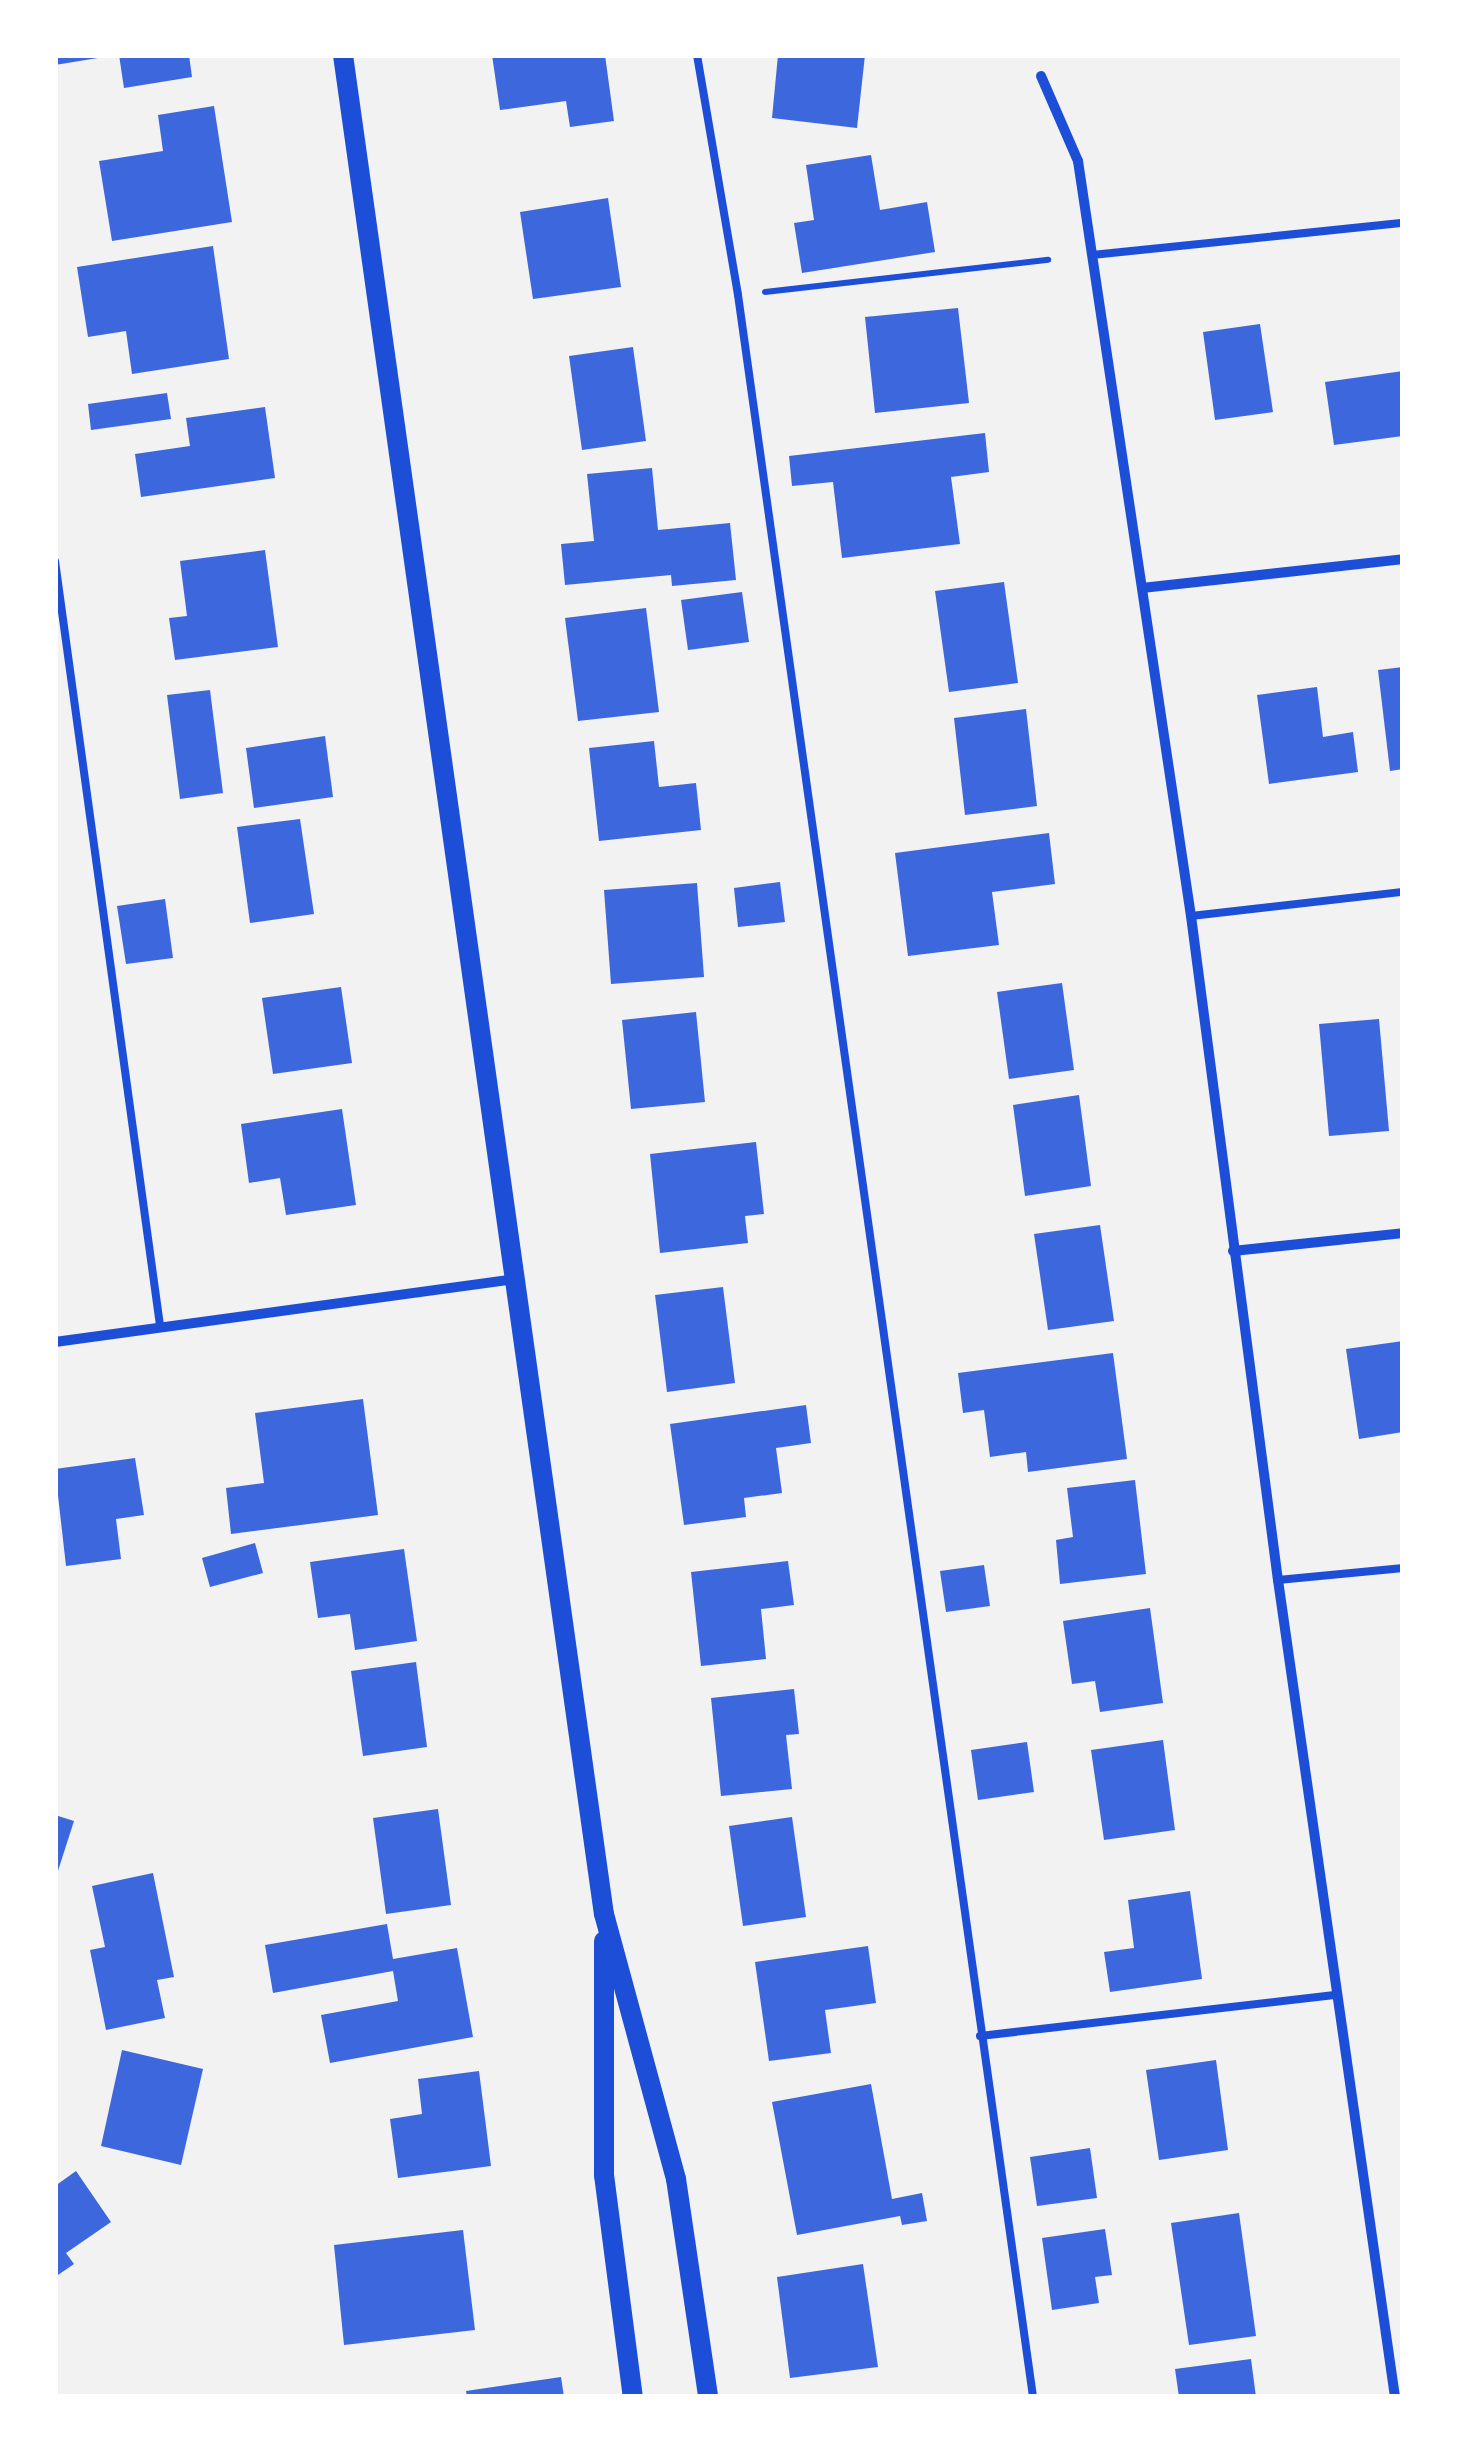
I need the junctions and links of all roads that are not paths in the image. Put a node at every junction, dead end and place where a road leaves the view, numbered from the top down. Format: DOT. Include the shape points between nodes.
graph roads {
  1 [pos="343,55"];
  2 [pos="696,55"];
  3 [pos="1041,76"];
  4 [pos="1403,222"];
  5 [pos="1092,255"];
  6 [pos="1403,559"];
  7 [pos="55,561"];
  8 [pos="1142,588"];
  9 [pos="1403,892"];
  10 [pos="1191,916"];
  11 [pos="1403,1233"];
  12 [pos="1233,1251"];
  13 [pos="514,1279"];
  14 [pos="160,1326"];
  15 [pos="55,1342"];
  16 [pos="1403,1568"];
  17 [pos="1278,1580"];
  18 [pos="604,1914"];
  19 [pos="1337,1994"];
  20 [pos="980,2036"];
  21 [pos="634,2397"];
  22 [pos="708,2397"];
  23 [pos="1033,2397"];
  24 [pos="1395,2397"];
  1 -- 13 [label="main road"];
  2 -- 20 [label="lane" via="738,295"];
  3 -- 5 [label="street" via="1078,162"];
  4 -- 5 [label="lane"];
  5 -- 8 [label="street"];
  6 -- 8 [label="street"];
  7 -- 14 [label="lane"];
  8 -- 10 [label="street"];
  9 -- 10 [label="lane"];
  10 -- 12 [label="street"];
  11 -- 12 [label="street"];
  12 -- 17 [label="street"];
  13 -- 14 [label="street"];
  13 -- 18 [label="main road"];
  14 -- 15 [label="street"];
  16 -- 17 [label="lane"];
  17 -- 19 [label="street"];
  18 -- 21 [label="main road" via="604,2174"];
  18 -- 22 [label="main road" via="676,2178"];
  19 -- 20 [label="lane"];
  19 -- 24 [label="street"];
  20 -- 23 [label="lane"];
}
